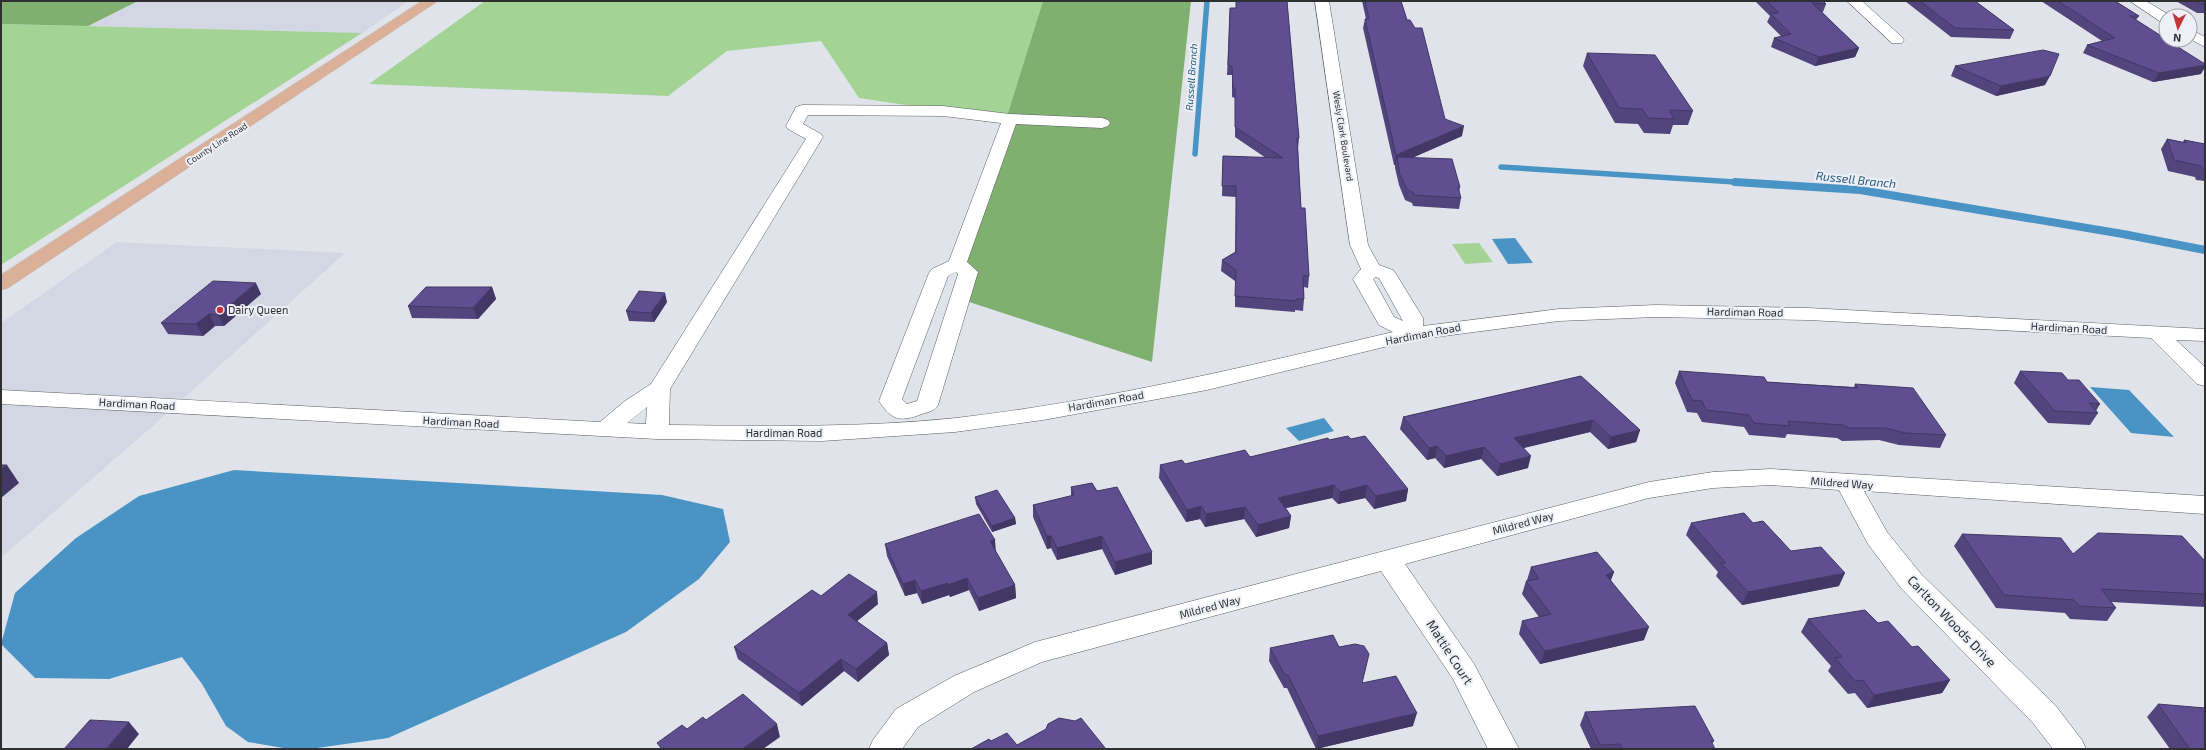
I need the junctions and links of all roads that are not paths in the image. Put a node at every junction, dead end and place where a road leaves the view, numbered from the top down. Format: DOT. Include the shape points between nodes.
graph roads {
  1 [pos="431,1"];
  2 [pos="1322,1"];
  3 [pos="1854,1"];
  4 [pos="2137,1"];
  5 [pos="2158,14"];
  6 [pos="1897,40"];
  7 [pos="1010,119"];
  8 [pos="1102,123"];
  9 [pos="957,264"];
  10 [pos="1,284"];
  11 [pos="2157,333"];
  12 [pos="1413,334"];
  13 [pos="2205,335"];
  14 [pos="2205,379"];
  15 [pos="659,389"];
  16 [pos="1,397"];
  17 [pos="902,420"];
  18 [pos="605,429"];
  19 [pos="657,432"];
  20 [pos="1848,484"];
  21 [pos="2205,505"];
  22 [pos="1388,560"];
  23 [pos="884,749"];
  24 [pos="1504,749"];
  25 [pos="2071,749"];
  1 -- 10 [label="main road, County Line Road"];
  2 -- 12 [label="street, Wesly Clark Boulevard" via="1359,245 1371,269 1363,279 1386,322"];
  3 -- 6 [label="street"];
  4 -- 5 [label="street"];
  7 -- 8 [label="street"];
  7 -- 9 [label="street"];
  7 -- 15 [label="street" via="943,111 802,110 794,126 815,137"];
  9 -- 17 [label="street" via="939,273 890,401"];
  9 -- 17 [label="street" via="968,272 927,405"];
  11 -- 12 [label="street, Hardiman Road" via="1808,314 1656,311 1559,315"];
  11 -- 13 [label="street, Hardiman Road"];
  11 -- 14 [label="street"];
  12 -- 17 [label="street, Hardiman Road" via="1207,383 1059,410 955,425"];
  15 -- 18 [label="street"];
  15 -- 19 [label="street"];
  16 -- 18 [label="street, Hardiman Road"];
  17 -- 19 [label="street, Hardiman Road" via="822,434"];
  18 -- 19 [label="street, Hardiman Road"];
  20 -- 21 [label="street, Mildred Way"];
  20 -- 22 [label="street, Mildred Way" via="1764,478 1713,480 1649,490"];
  20 -- 25 [label="street, Carlton Woods Drive" via="1877,538 1911,581 2044,714"];
  22 -- 23 [label="street, Mildred Way" via="1035,653 964,684 907,718"];
  22 -- 24 [label="street, Mattie Court" via="1464,672"];
}
